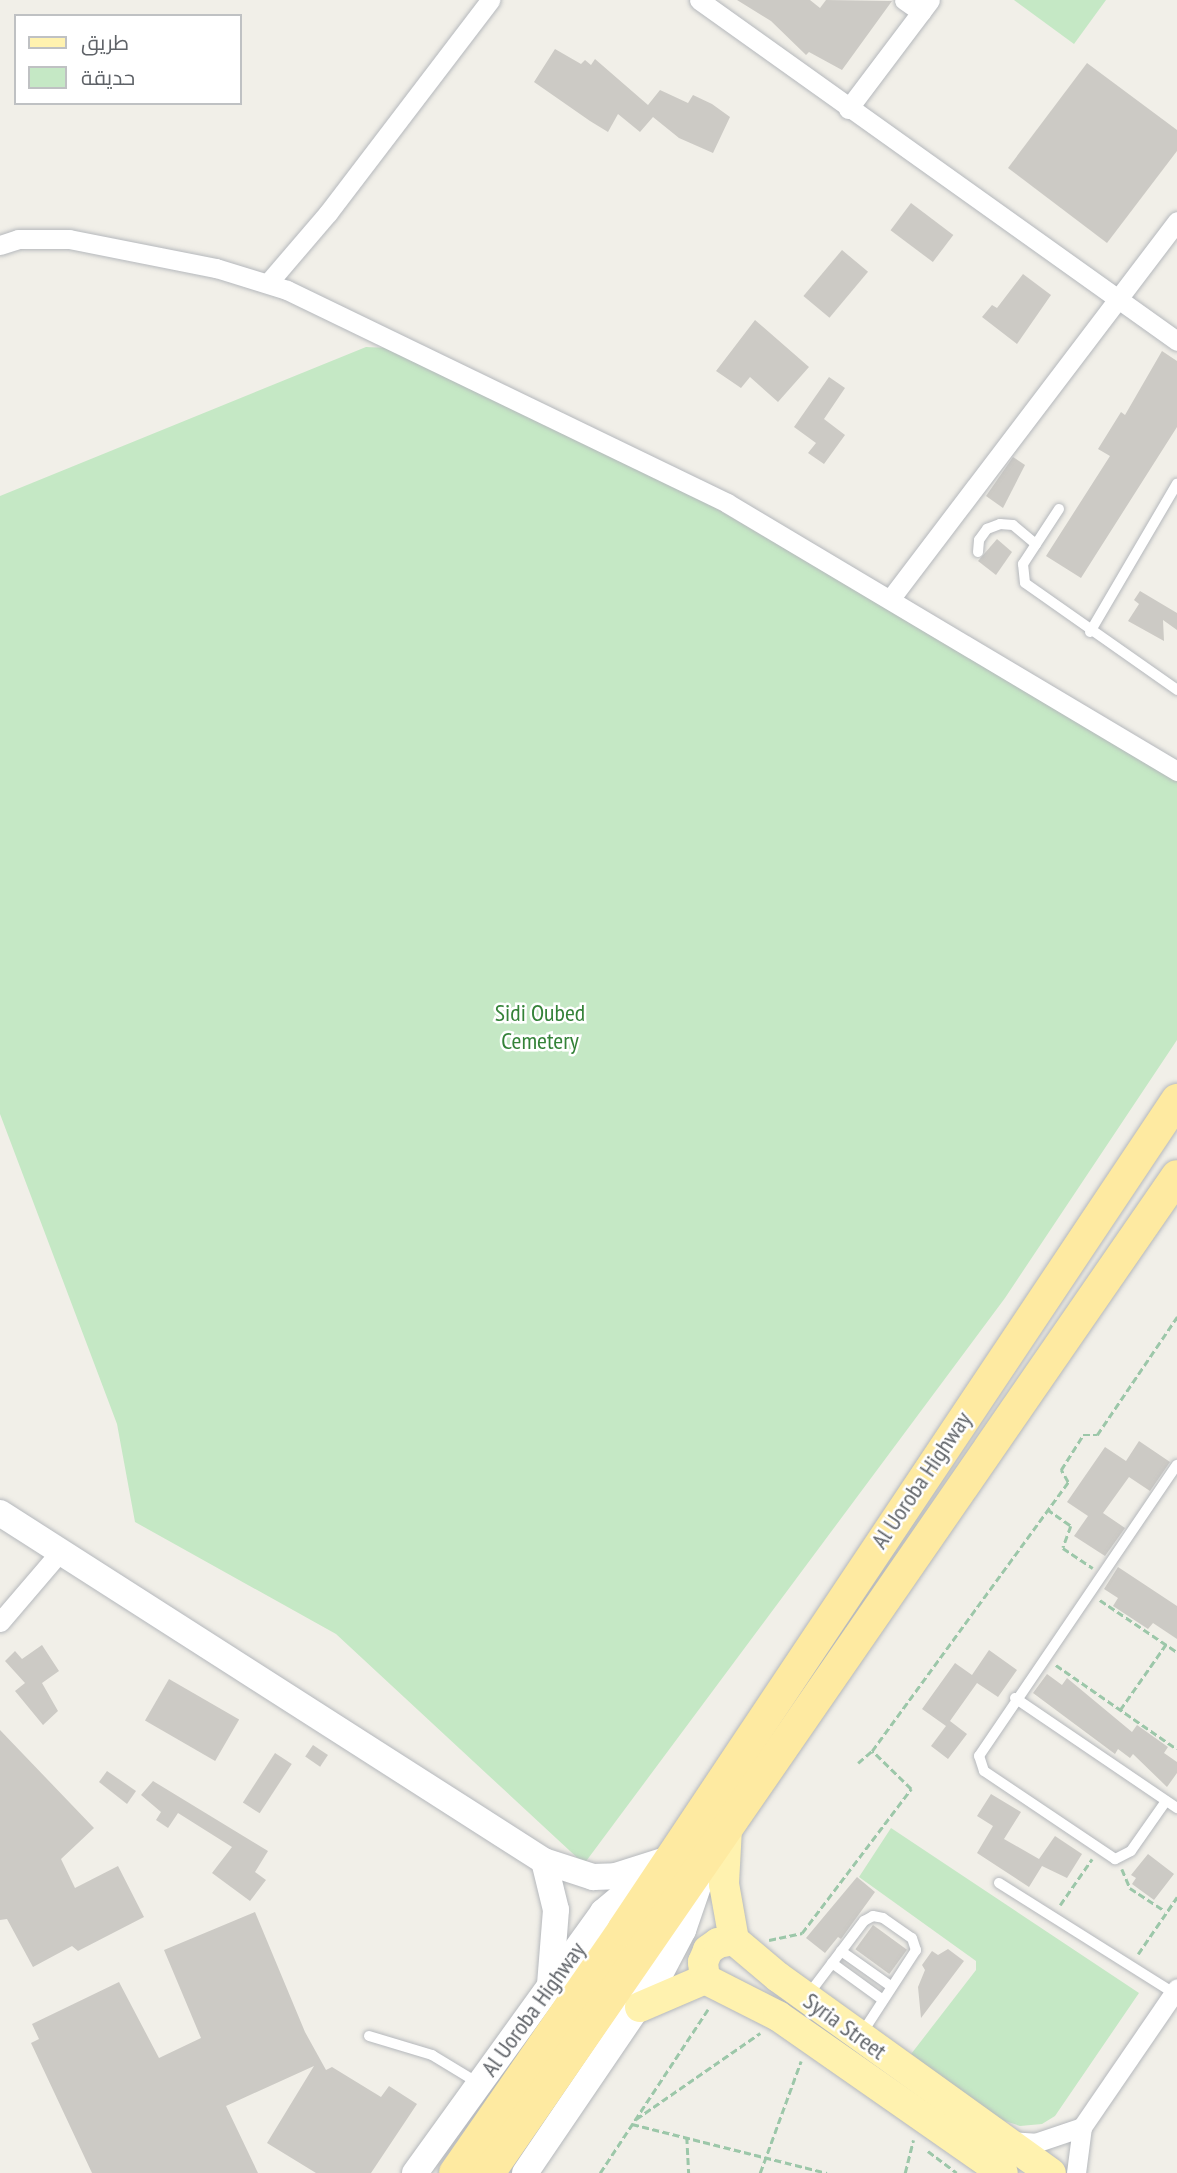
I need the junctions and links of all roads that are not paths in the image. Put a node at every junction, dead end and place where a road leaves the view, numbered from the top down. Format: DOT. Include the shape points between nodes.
graph roads {
  1 [pos="490,0"];
  2 [pos="904,0"];
  3 [pos="710,3"];
  4 [pos="925,6"];
  5 [pos="848,108"];
  6 [pos="1177,221"];
  7 [pos="0,244"];
  8 [pos="268,283"];
  9 [pos="1121,299"];
  10 [pos="1177,341"];
  11 [pos="1177,484"];
  12 [pos="1059,509"];
  13 [pos="1036,544"];
  14 [pos="978,552"];
  15 [pos="891,598"];
  16 [pos="1090,632"];
  17 [pos="1177,690"];
  18 [pos="1177,771"];
  19 [pos="1177,1100"];
  20 [pos="1177,1176"];
  21 [pos="1177,1465"];
  22 [pos="0,1513"];
  23 [pos="59,1553"];
  24 [pos="0,1622"];
  25 [pos="1016,1698"];
  26 [pos="1166,1801"];
  27 [pos="1177,1808"];
  28 [pos="727,1828"];
  29 [pos="707,1858"];
  30 [pos="666,1860"];
  31 [pos="544,1861"];
  32 [pos="999,1884"];
  33 [pos="850,1940"];
  34 [pos="749,1941"];
  35 [pos="862,1943"];
  36 [pos="842,1951"];
  37 [pos="832,1963"];
  38 [pos="705,1979"];
  39 [pos="892,1987"];
  40 [pos="550,1988"];
  41 [pos="1175,1991"];
  42 [pos="806,1997"];
  43 [pos="883,2000"];
  44 [pos="639,2007"];
  45 [pos="369,2036"];
  46 [pos="860,2036"];
  47 [pos="478,2083"];
  48 [pos="1082,2127"];
  49 [pos="1004,2140"];
  50 [pos="961,2160"];
  51 [pos="415,2173"];
  52 [pos="455,2173"];
  53 [pos="489,2173"];
  54 [pos="525,2173"];
  55 [pos="979,2173"];
  56 [pos="1003,2173"];
  57 [pos="1051,2173"];
  58 [pos="1076,2173"];
  1 -- 8 [label="street" via="328,213"];
  2 -- 4 [label="street"];
  3 -- 5 [label="street"];
  4 -- 5 [label="street"];
  5 -- 9 [label="street"];
  6 -- 9 [label="street"];
  7 -- 8 [label="street" via="30,238 69,239"];
  8 -- 15 [label="street" via="671,475"];
  9 -- 10 [label="street"];
  9 -- 15 [label="street"];
  11 -- 16 [label="lane"];
  12 -- 13 [label="lane"];
  13 -- 14 [label="lane" via="1013,525 1000,524 987,529"];
  13 -- 16 [label="lane" via="1023,564 1025,583"];
  15 -- 18 [label="street"];
  16 -- 17 [label="lane"];
  19 -- 30 [label="highway, Al Uoroba Highway"];
  20 -- 28 [label="highway, Al Uoroba Highway"];
  21 -- 25 [label="lane"];
  22 -- 23 [label="main road"];
  23 -- 24 [label="street"];
  23 -- 31 [label="main road"];
  25 -- 26 [label="lane"];
  25 -- 26 [label="lane" via="980,1750 981,1767 1108,1858 1121,1858"];
  26 -- 27 [label="lane"];
  28 -- 29 [label="highway, Al Uoroba Highway"];
  28 -- 34 [label="main road" via="724,1884"];
  29 -- 44 [label="main road, Al Uoroba Highway" via="683,1930"];
  29 -- 53 [label="highway, Al Uoroba Highway"];
  30 -- 31 [label="main road" via="616,1876 593,1877"];
  30 -- 40 [label="main road, Al Uoroba Highway" via="603,1912"];
  30 -- 52 [label="highway, Al Uoroba Highway"];
  31 -- 40 [label="main road" via="556,1910"];
  32 -- 41 [label="lane"];
  33 -- 35 [label="lane"];
  33 -- 36 [label="lane"];
  33 -- 39 [label="lane" via="868,1918 883,1917 916,1945"];
  34 -- 38 [label="main road" via="723,1940 708,1951 703,1962"];
  34 -- 42 [label="main road, Syria Street"];
  36 -- 37 [label="lane"];
  36 -- 39 [label="lane"];
  37 -- 42 [label="lane"];
  37 -- 43 [label="lane"];
  38 -- 44 [label="main road"];
  38 -- 50 [label="main road, Syria Street" via="778,2016"];
  39 -- 43 [label="lane"];
  40 -- 47 [label="main road, Al Uoroba Highway"];
  41 -- 48 [label="street"];
  42 -- 46 [label="main road, Syria Street"];
  43 -- 46 [label="lane"];
  44 -- 54 [label="main road, Al Uoroba Highway"];
  45 -- 47 [label="lane" via="432,2055"];
  46 -- 49 [label="main road, Syria Street"];
  47 -- 51 [label="main road, Al Uoroba Highway"];
  48 -- 49 [label="street" via="1035,2143"];
  48 -- 58 [label="street"];
  49 -- 57 [label="main road, Syria Street"];
  50 -- 55 [label="street"];
  50 -- 56 [label="main road, Syria Street"];
}
